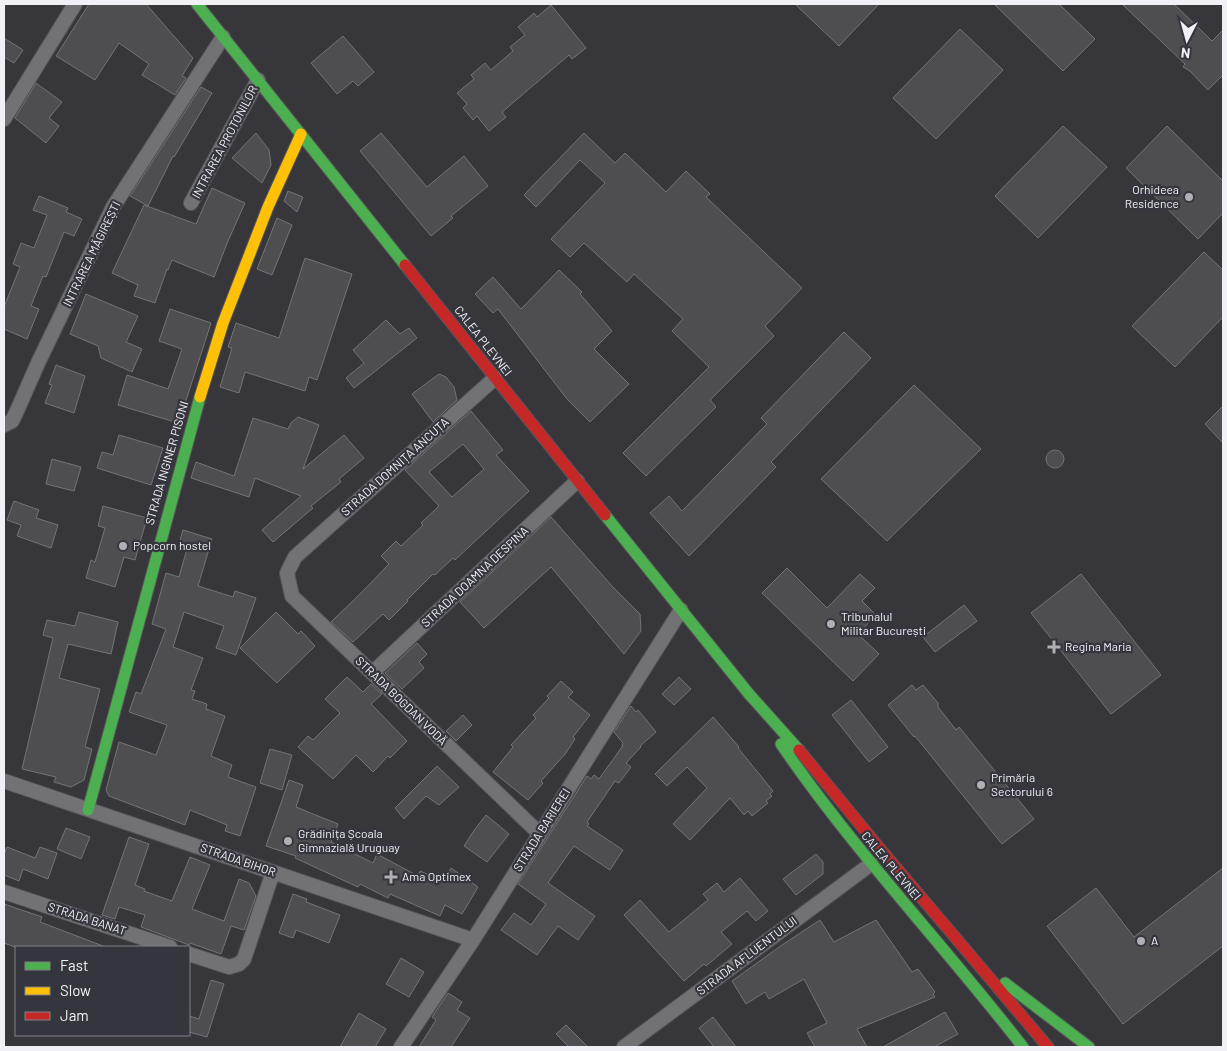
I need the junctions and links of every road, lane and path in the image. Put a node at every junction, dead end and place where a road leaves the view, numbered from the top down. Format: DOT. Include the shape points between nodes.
graph roads {
  1 [pos="76,4"];
  2 [pos="197,4"];
  3 [pos="223,37"];
  4 [pos="258,80"];
  5 [pos="4,119"];
  6 [pos="301,134"];
  7 [pos="191,203"];
  8 [pos="495,378"];
  9 [pos="4,425"];
  10 [pos="578,481"];
  11 [pos="295,557"];
  12 [pos="680,610"];
  13 [pos="372,673"];
  14 [pos="749,694"];
  15 [pos="4,781"];
  16 [pos="88,810"];
  17 [pos="540,834"];
  18 [pos="871,864"];
  19 [pos="273,872"];
  20 [pos="4,892"];
  21 [pos="473,940"];
  22 [pos="167,946"];
  23 [pos="190,954"];
  24 [pos="974,960"];
  25 [pos="997,1012"];
  26 [pos="401,1047"];
  27 [pos="624,1047"];
  28 [pos="1023,1047"];
  29 [pos="1035,1047"];
  30 [pos="1048,1047"];
  31 [pos="1089,1047"];
  1 -- 5 [label="street"];
  2 -- 3 [label="main road, CALEA PLEVNEI"];
  3 -- 4 [label="main road, CALEA PLEVNEI"];
  3 -- 9 [label="street, INTRAREA MĂGIREȘTI" via="113,207 12,421"];
  4 -- 6 [label="main road, CALEA PLEVNEI"];
  4 -- 7 [label="street, INTRAREA PROTONILOR"];
  6 -- 8 [label="main road, CALEA PLEVNEI"];
  6 -- 16 [label="main road, STRADA INGINER PISONI" via="268,207 223,323 191,425"];
  8 -- 10 [label="main road, CALEA PLEVNEI"];
  8 -- 11 [label="street, STRADA DOMNIȚA ANCUȚA"];
  10 -- 12 [label="main road, CALEA PLEVNEI"];
  10 -- 13 [label="street, STRADA DOAMNA DESPINA"];
  11 -- 13 [label="street, STRADA BOGDAN VODĂ" via="287,573 292,596"];
  12 -- 14 [label="main road, CALEA PLEVNEI"];
  12 -- 17 [label="street, STRADA BARIEREI"];
  13 -- 17 [label="street, STRADA BOGDAN VODĂ"];
  14 -- 18 [label="main road, CALEA PLEVNEI" via="801,775"];
  14 -- 24 [label="main road, CALEA PLEVNEI" via="812,764"];
  15 -- 16 [label="street, STRADA BIHOR"];
  16 -- 19 [label="street, STRADA BIHOR"];
  17 -- 21 [label="street, STRADA BARIEREI"];
  18 -- 25 [label="main road, CALEA PLEVNEI"];
  18 -- 27 [label="street, STRADA AFLUENTULUI"];
  19 -- 21 [label="street, STRADA BIHOR"];
  19 -- 23 [label="street" via="244,959 239,964 229,967"];
  20 -- 22 [label="street, STRADA BANAT"];
  21 -- 26 [label="street, STRADA BARIEREI"];
  24 -- 30 [label="main road, CALEA PLEVNEI"];
  24 -- 31 [label="main road, CALEA PLEVNEI"];
  25 -- 28 [label="main road, CALEA PLEVNEI"];
  25 -- 29 [label="main road"];
}
